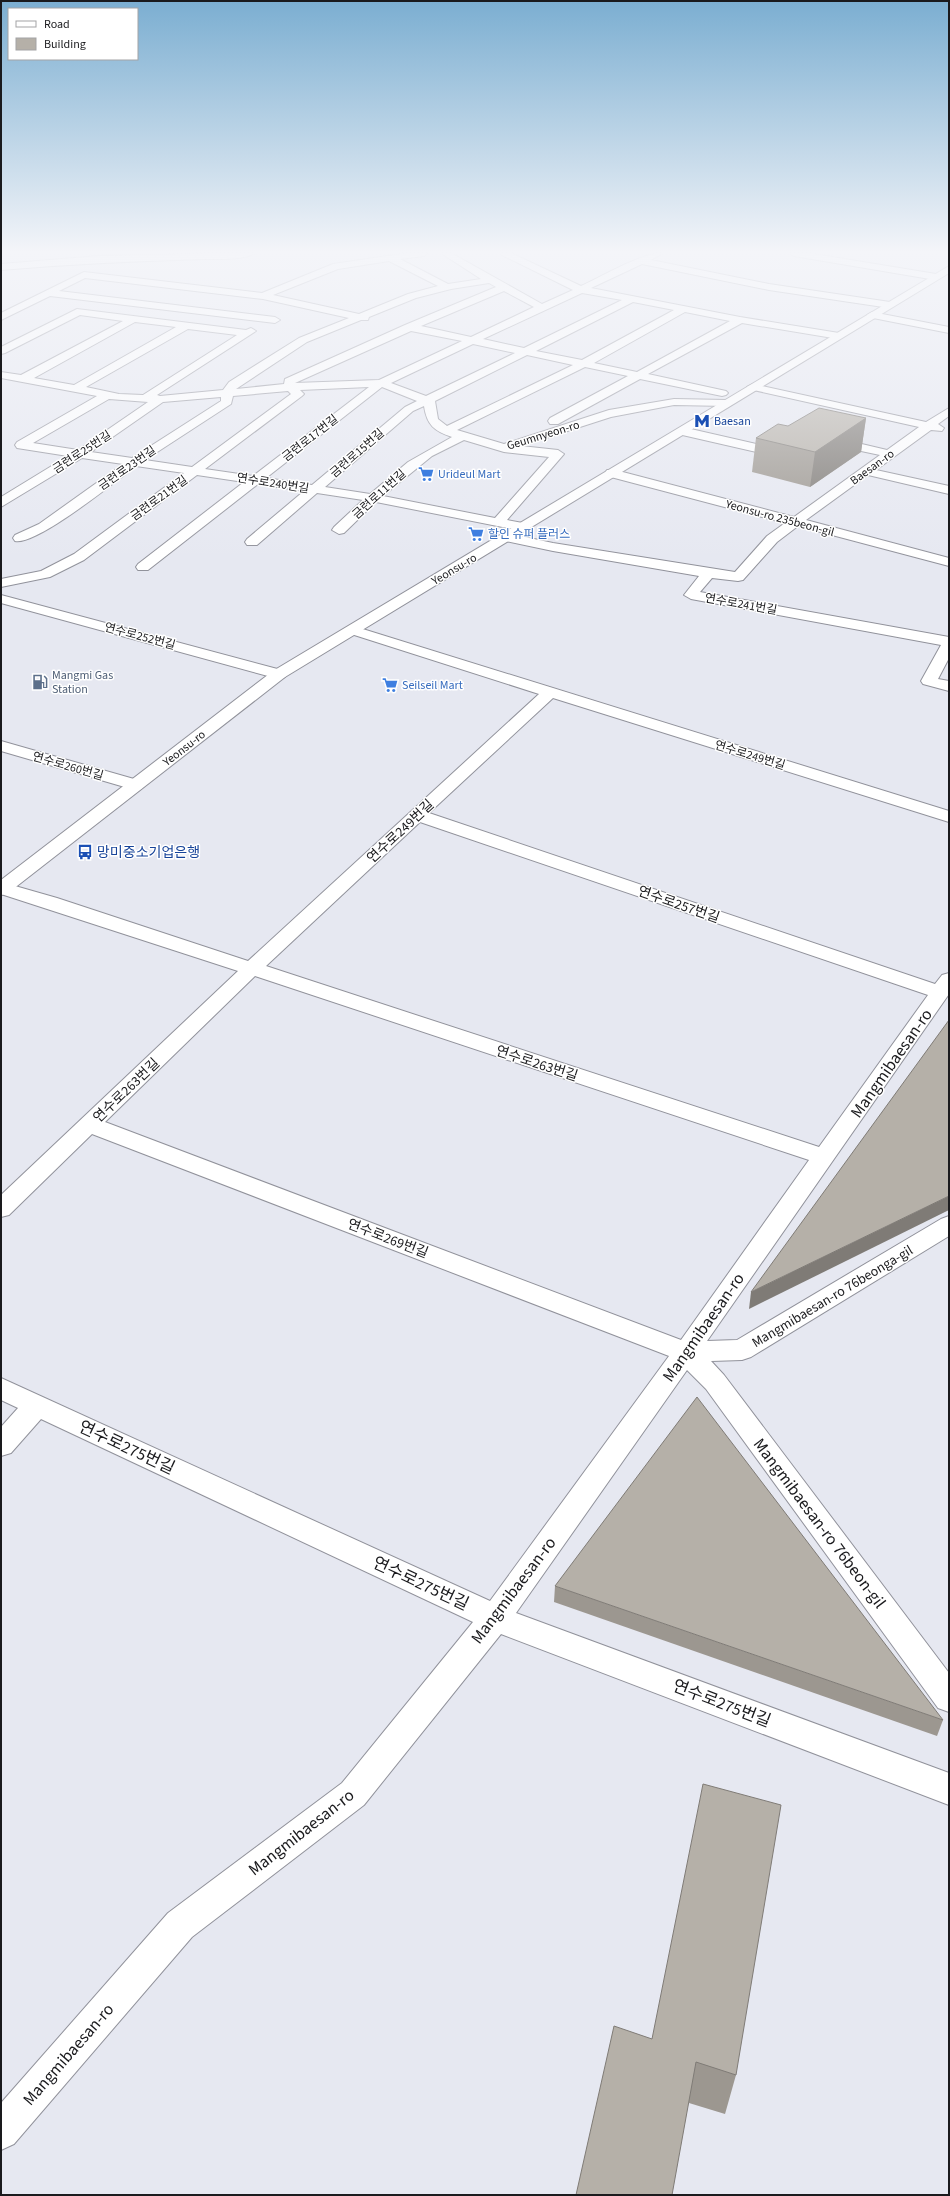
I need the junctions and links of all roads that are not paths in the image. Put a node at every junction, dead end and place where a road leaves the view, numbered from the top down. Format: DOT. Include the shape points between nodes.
graph roads {
  1 [pos="66,355"];
  2 [pos="134,355"];
  3 [pos="211,355"];
  4 [pos="278,355"];
  5 [pos="348,355"];
  6 [pos="438,355"];
  7 [pos="519,355"];
  8 [pos="543,355"];
  9 [pos="599,355"];
  10 [pos="674,355"];
  11 [pos="807,355"];
  12 [pos="583,364"];
  13 [pos="638,375"];
  14 [pos="3,377"];
  15 [pos="21,380"];
  16 [pos="381,382"];
  17 [pos="291,387"];
  18 [pos="753,388"];
  19 [pos="75,389"];
  20 [pos="227,393"];
  21 [pos="107,394"];
  22 [pos="738,396"];
  23 [pos="144,398"];
  24 [pos="160,399"];
  25 [pos="429,401"];
  26 [pos="727,403"];
  27 [pos="949,411"];
  28 [pos="929,426"];
  29 [pos="949,430"];
  30 [pos="446,431"];
  31 [pos="682,431"];
  32 [pos="462,436"];
  33 [pos="818,437"];
  34 [pos="794,447"];
  35 [pos="504,448"];
  36 [pos="80,454"];
  37 [pos="890,454"];
  38 [pos="134,462"];
  39 [pos="195,471"];
  40 [pos="866,471"];
  41 [pos="611,473"];
  42 [pos="256,480"];
  43 [pos="315,489"];
  44 [pos="949,490"];
  45 [pos="373,498"];
  46 [pos="1,503"];
  47 [pos="498,522"];
  48 [pos="794,523"];
  49 [pos="523,527"];
  50 [pos="339,530"];
  51 [pos="506,537"];
  52 [pos="20,538"];
  53 [pos="252,542"];
  54 [pos="949,562"];
  55 [pos="144,567"];
  56 [pos="708,573"];
  57 [pos="1,583"];
  58 [pos="1,599"];
  59 [pos="352,630"];
  60 [pos="949,643"];
  61 [pos="279,674"];
  62 [pos="949,686"];
  63 [pos="550,692"];
  64 [pos="1,746"];
  65 [pos="135,785"];
  66 [pos="417,816"];
  67 [pos="949,817"];
  68 [pos="1,888"];
  69 [pos="251,969"];
  70 [pos="945,986"];
  71 [pos="90,1125"];
  72 [pos="824,1157"];
  73 [pos="1,1209"];
  74 [pos="949,1225"];
  75 [pos="686,1352"];
  76 [pos="1,1388"];
  77 [pos="37,1405"];
  78 [pos="1,1445"];
  79 [pos="494,1618"];
  80 [pos="949,1698"];
  81 [pos="949,1789"];
  82 [pos="1,2131"];
  1 -- 15 [label="street"];
  2 -- 19 [label="street"];
  3 -- 23 [label="street"];
  4 -- 20 [label="street" via="233,384"];
  5 -- 17 [label="street" via="289,381"];
  6 -- 16 [label="street"];
  7 -- 25 [label="street, 금련로15번길"];
  8 -- 12 [label="street"];
  9 -- 12 [label="street"];
  10 -- 13 [label="street"];
  11 -- 18 [label="street, Yeonsu-ro"];
  12 -- 13 [label="street"];
  12 -- 30 [label="street"];
  13 -- 22 [label="street"];
  13 -- 35 [label="street"];
  14 -- 15 [label="street"];
  15 -- 19 [label="street"];
  16 -- 17 [label="street"];
  16 -- 25 [label="street"];
  16 -- 42 [label="street, 금련로17번길"];
  17 -- 20 [label="street"];
  17 -- 39 [label="street, 금련로21번길" via="298,394"];
  18 -- 22 [label="street, Yeonsu-ro"];
  18 -- 28 [label="street"];
  19 -- 21 [label="street"];
  20 -- 24 [label="street"];
  20 -- 38 [label="street, 금련로23번길" via="227,402"];
  21 -- 23 [label="street"];
  21 -- 36 [label="street, 연수로240번길" via="22,445"];
  22 -- 26 [label="street, Yeonsu-ro"];
  23 -- 24 [label="street"];
  24 -- 36 [label="street, 금련로25번길"];
  25 -- 30 [label="street, Geumnyeon-ro" via="432,420"];
  25 -- 43 [label="street, 금련로15번길" via="409,409 394,420"];
  26 -- 31 [label="street, Yeonsu-ro"];
  26 -- 35 [label="street, Geumnyeon-ro" via="674,402 609,414"];
  27 -- 28 [label="street, Baesan-ro"];
  28 -- 29 [label="street"];
  28 -- 37 [label="street, Baesan-ro"];
  30 -- 32 [label="street, Geumnyeon-ro"];
  31 -- 34 [label="street" via="783,454"];
  31 -- 41 [label="street, Yeonsu-ro"];
  32 -- 35 [label="street, Geumnyeon-ro"];
  32 -- 45 [label="street, 금련로11번길" via="441,444"];
  33 -- 37 [label="street"];
  35 -- 47 [label="street" via="558,454"];
  36 -- 38 [label="street, 연수로240번길"];
  36 -- 46 [label="street, 금련로25번길"];
  37 -- 40 [label="street, Baesan-ro"];
  38 -- 39 [label="street, 연수로240번길"];
  38 -- 52 [label="street, 금련로23번길" via="44,527"];
  39 -- 42 [label="street, 연수로240번길"];
  39 -- 57 [label="street, 금련로21번길" via="79,557 45,574"];
  40 -- 44 [label="street"];
  40 -- 48 [label="street, Baesan-ro"];
  41 -- 48 [label="street, Yeonsu-ro 235beon-gil"];
  41 -- 49 [label="street, Yeonsu-ro"];
  42 -- 43 [label="street, 연수로240번길"];
  42 -- 55 [label="street, 금련로17번길"];
  43 -- 45 [label="street, 연수로240번길"];
  43 -- 53 [label="street, 금련로15번길"];
  45 -- 47 [label="street, 연수로240번길"];
  45 -- 50 [label="street, 금련로11번길"];
  47 -- 49 [label="street, 연수로240번길"];
  48 -- 54 [label="street, Yeonsu-ro 235beon-gil"];
  48 -- 56 [label="street, Baesan-ro" via="772,539 738,578"];
  49 -- 51 [label="street, Yeonsu-ro"];
  51 -- 56 [label="street, 연수로241번길"];
  51 -- 59 [label="street, Yeonsu-ro"];
  56 -- 60 [label="street, 연수로241번길" via="691,595"];
  58 -- 61 [label="street, 연수로252번길"];
  59 -- 61 [label="street, Yeonsu-ro"];
  59 -- 63 [label="street, 연수로249번길"];
  60 -- 62 [label="street, 연수로241번길" via="929,681"];
  61 -- 65 [label="street, Yeonsu-ro"];
  63 -- 66 [label="street, 연수로249번길"];
  63 -- 67 [label="street, 연수로249번길"];
  64 -- 65 [label="street, 연수로260번길"];
  65 -- 68 [label="street, Yeonsu-ro"];
  66 -- 69 [label="street, 연수로249번길"];
  66 -- 70 [label="street, 연수로257번길"];
  68 -- 69 [label="street, 연수로263번길"];
  69 -- 71 [label="street, 연수로263번길"];
  69 -- 72 [label="street, 연수로263번길"];
  70 -- 72 [label="street, Mangmibaesan-ro"];
  71 -- 73 [label="street, 연수로263번길"];
  71 -- 75 [label="street, 연수로269번길"];
  72 -- 75 [label="street, Mangmibaesan-ro"];
  74 -- 75 [label="street, Mangmibaesan-ro 76beonga-gil" via="742,1350"];
  75 -- 79 [label="street, Mangmibaesan-ro"];
  75 -- 80 [label="street, Mangmibaesan-ro 76beon-gil" via="715,1382"];
  76 -- 77 [label="street, 연수로275번길"];
  77 -- 78 [label="street"];
  77 -- 79 [label="street, 연수로275번길"];
  79 -- 81 [label="street, 연수로275번길"];
  79 -- 82 [label="street, Mangmibaesan-ro" via="353,1794 180,1925"];
}
